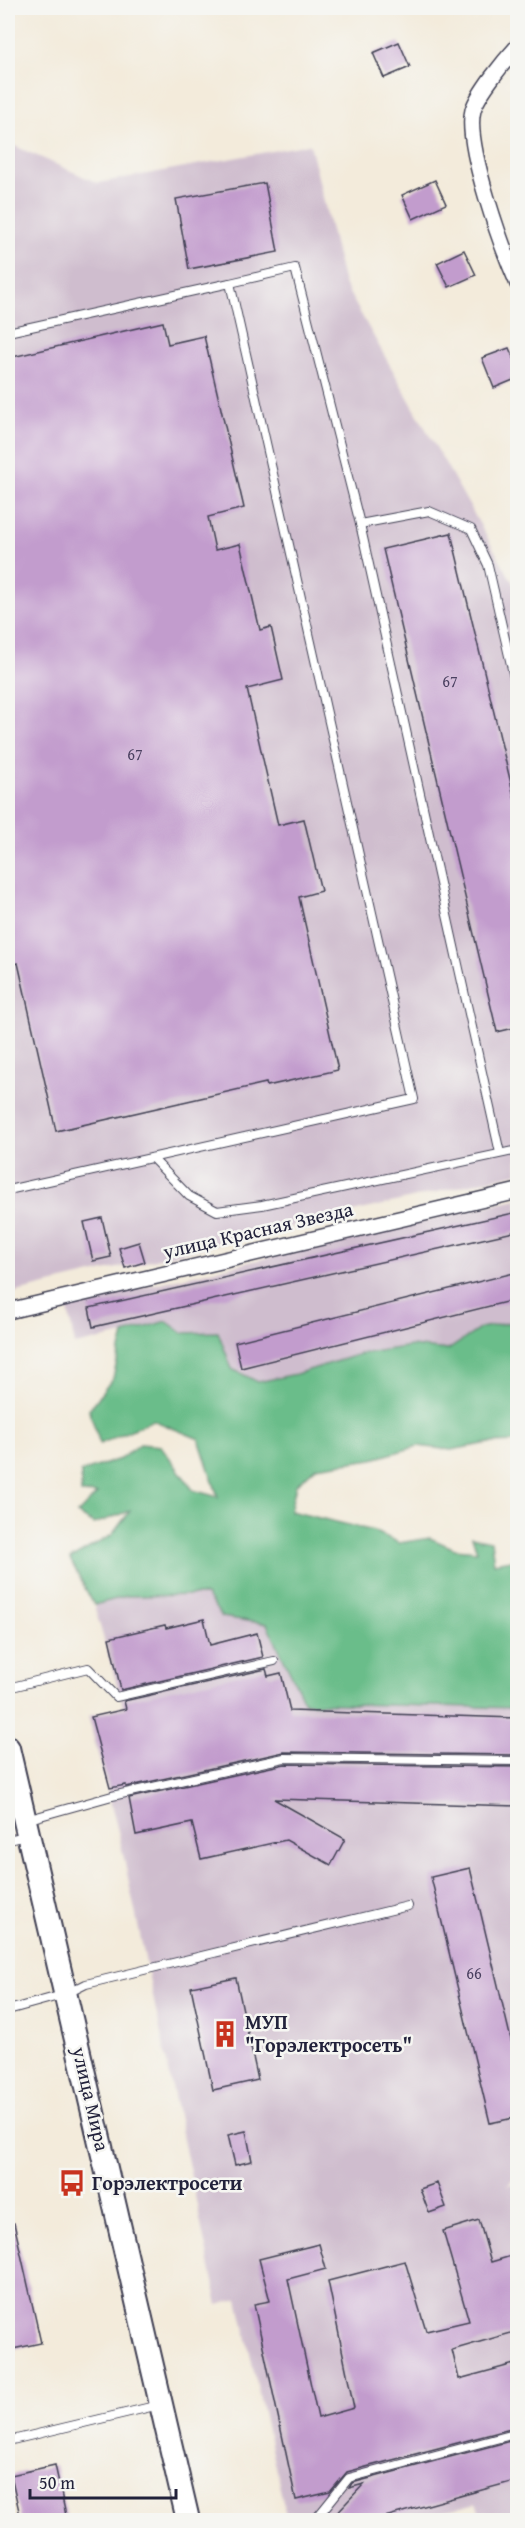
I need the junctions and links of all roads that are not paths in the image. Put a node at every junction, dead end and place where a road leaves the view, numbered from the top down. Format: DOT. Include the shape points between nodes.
graph roads {
  1 [pos="518,46"];
  2 [pos="230,283"];
  3 [pos="518,284"];
  4 [pos="8,332"];
  5 [pos="360,524"];
  6 [pos="518,695"];
  7 [pos="518,1150"];
  8 [pos="500,1153"];
  9 [pos="152,1158"];
  10 [pos="8,1190"];
  11 [pos="518,1191"];
  12 [pos="8,1311"];
  13 [pos="274,1661"];
  14 [pos="8,1688"];
  15 [pos="8,1748"];
  16 [pos="518,1761"];
  17 [pos="20,1832"];
  18 [pos="408,1906"];
  19 [pos="66,1994"];
  20 [pos="8,2010"];
  21 [pos="161,2405"];
  22 [pos="518,2433"];
  23 [pos="8,2441"];
  24 [pos="188,2520"];
  25 [pos="315,2520"];
  1 -- 3 [label="street" via="496,71 473,110 472,142"];
  2 -- 4 [label="lane"];
  2 -- 5 [label="lane" via="295,268"];
  2 -- 9 [label="lane" via="414,1100"];
  5 -- 6 [label="lane" via="429,511 471,529 488,565"];
  5 -- 8 [label="lane"];
  7 -- 8 [label="lane"];
  8 -- 9 [label="lane" via="262,1205 217,1211 189,1196"];
  9 -- 10 [label="lane"];
  11 -- 12 [label="street, улица Красная Звезда"];
  13 -- 14 [label="lane" via="116,1697 88,1668"];
  15 -- 17 [label="main road, улица Мира"];
  16 -- 17 [label="lane" via="284,1758 112,1796"];
  17 -- 19 [label="main road, улица Мира"];
  18 -- 19 [label="lane" via="86,1984"];
  19 -- 20 [label="lane"];
  19 -- 21 [label="main road, улица Мира"];
  21 -- 23 [label="lane"];
  21 -- 24 [label="main road, улица Мира"];
  22 -- 25 [label="lane" via="349,2478"];
}
